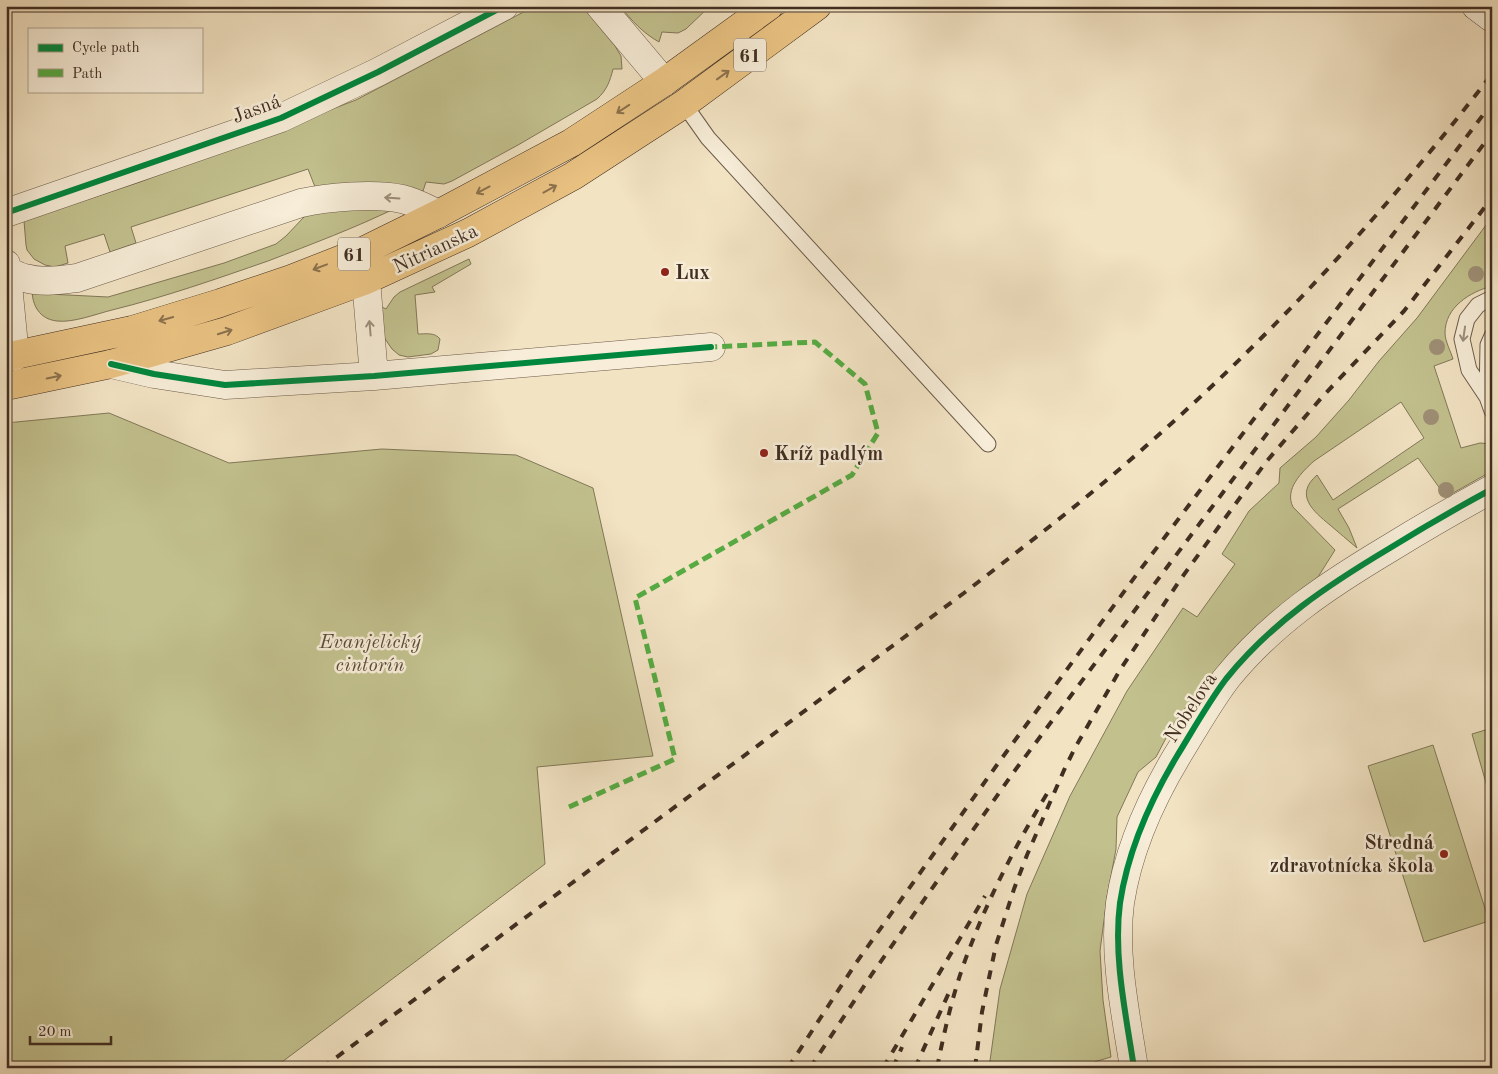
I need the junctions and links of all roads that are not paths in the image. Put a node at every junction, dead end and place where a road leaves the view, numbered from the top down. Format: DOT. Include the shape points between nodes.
graph roads {
  1 [pos="504,6"];
  2 [pos="600,6"];
  3 [pos="769,6"];
  4 [pos="816,6"];
  5 [pos="1476,6"];
  6 [pos="1492,18"];
  7 [pos="664,82"];
  8 [pos="684,104"];
  9 [pos="6,213"];
  10 [pos="438,214"];
  11 [pos="6,264"];
  12 [pos="7,270"];
  13 [pos="366,280"];
  14 [pos="1492,298"];
  15 [pos="1492,336"];
  16 [pos="711,347"];
  17 [pos="10,356"];
  18 [pos="111,364"];
  19 [pos="374,376"];
  20 [pos="6,386"];
  21 [pos="1489,404"];
  22 [pos="988,444"];
  23 [pos="1492,489"];
  24 [pos="1134,1068"];
  1 -- 9 [label="street, Jasná" via="281,118"];
  2 -- 7 [label="street"];
  3 -- 7 [label="main road, Nitrianska / 61"];
  8 -- 4 [label="main road, Nitrianska / 61, one-way"];
  5 -- 6 [label="street"];
  7 -- 10 [label="main road, Nitrianska / 61, one-way" via="571,142"];
  13 -- 8 [label="main road, Nitrianska / 61, one-way" via="468,234 564,181"];
  8 -- 22 [label="lane" via="708,138"];
  10 -- 12 [label="street, one-way" via="400,199 322,198 77,278 34,280"];
  10 -- 17 [label="main road, Nitrianska / 61, one-way" via="365,250 220,303 132,330"];
  11 -- 12 [label="street"];
  12 -- 17 [label="street"];
  18 -- 13 [label="main road, Nitrianska / 61, one-way" via="227,332"];
  19 -- 13 [label="street, one-way"];
  14 -- 21 [label="lane, one-way" via="1478,305 1467,319 1462,339 1469,370"];
  15 -- 21 [label="lane" via="1488,345"];
  16 -- 19 [label="street"];
  18 -- 19 [label="street" via="225,385"];
  20 -- 18 [label="main road, Nitrianska / 61, one-way"];
  23 -- 24 [label="street, Nobelova" via="1359,566 1290,614 1226,680 1194,729 1170,769 1133,845 1120,904 1121,986"];
}
